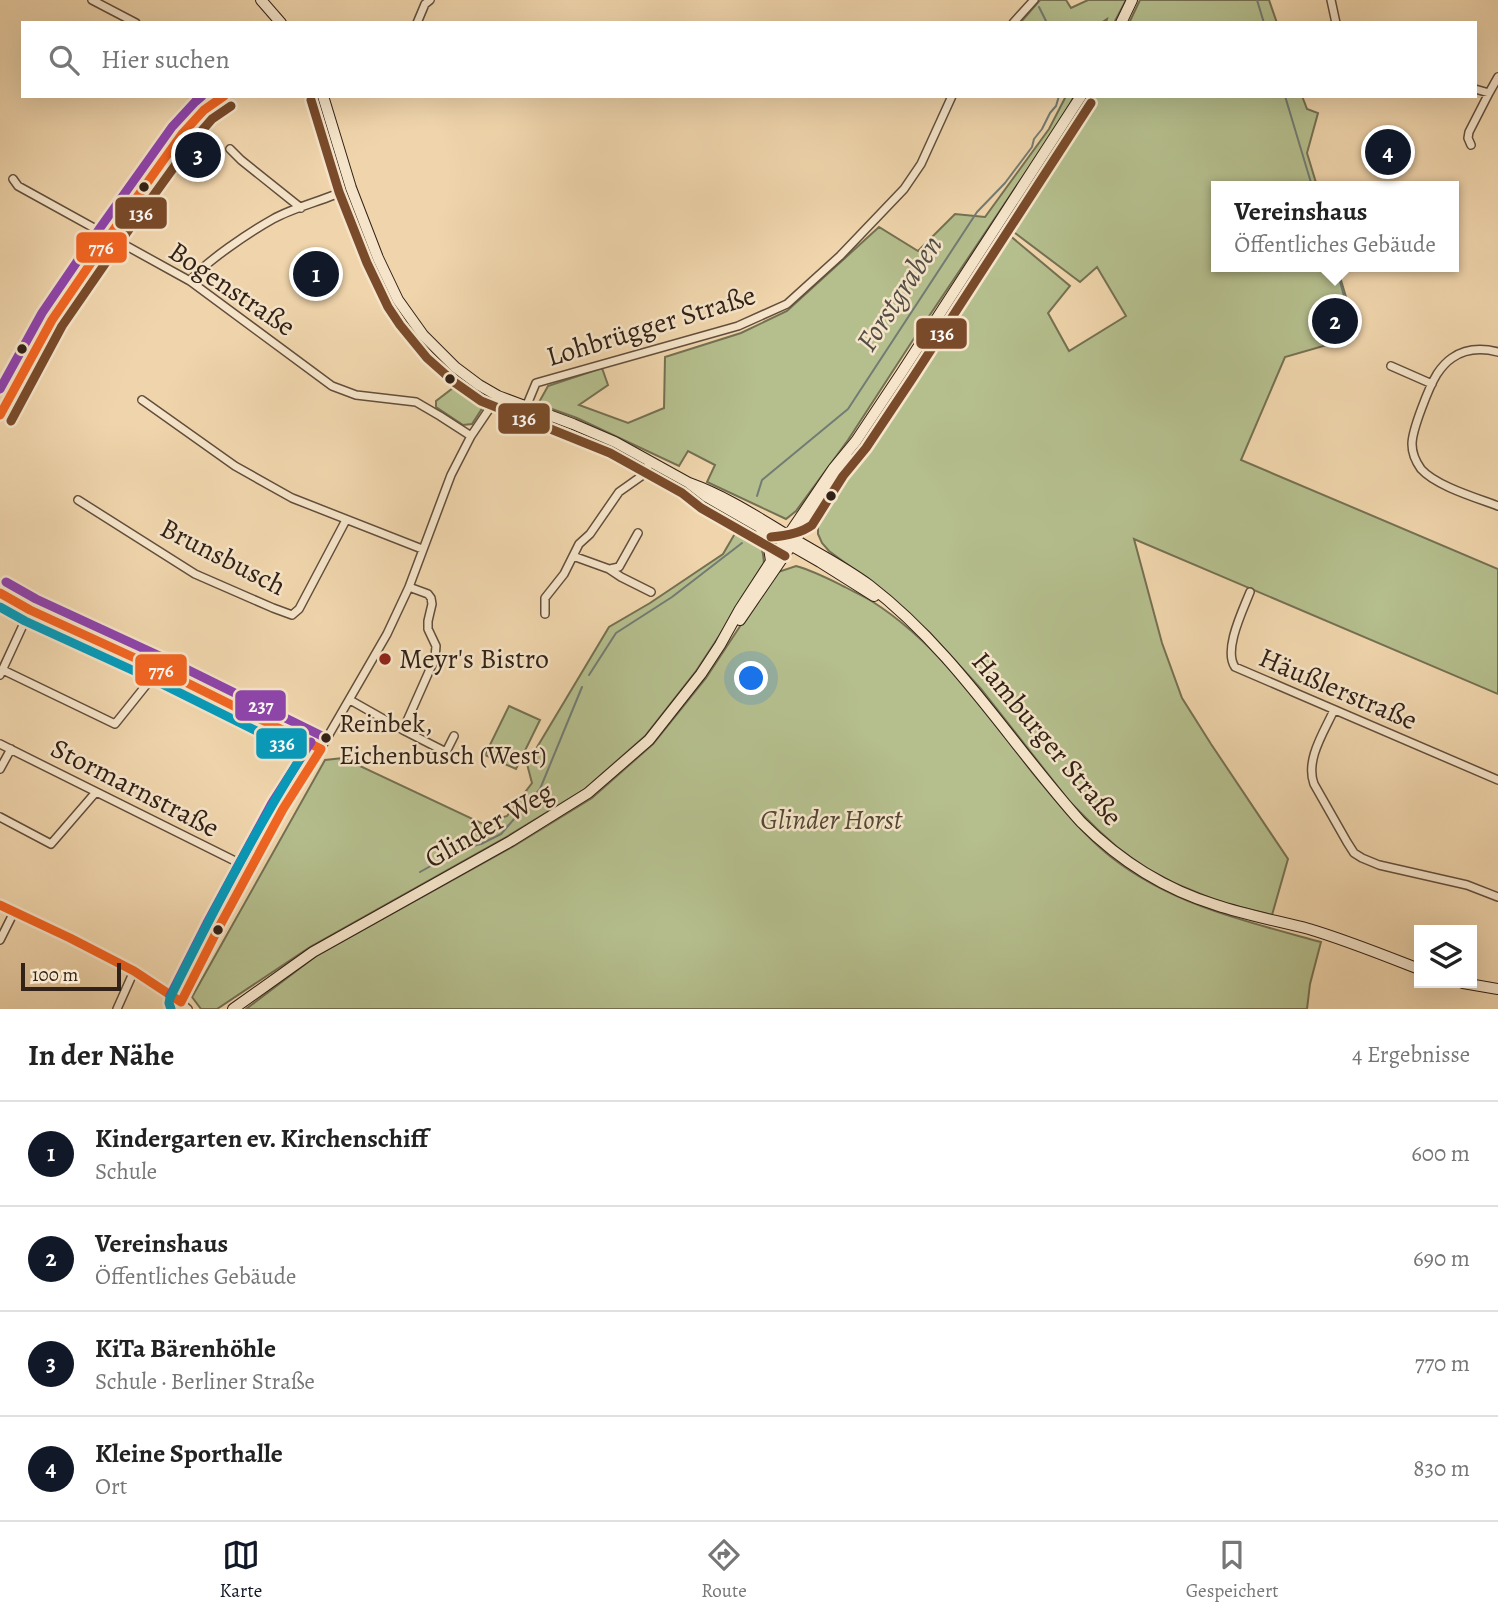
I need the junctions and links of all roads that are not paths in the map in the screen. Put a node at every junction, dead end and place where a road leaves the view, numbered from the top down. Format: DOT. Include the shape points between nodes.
graph roads {
  1 [pos="92,0"];
  2 [pos="261,0"];
  3 [pos="1034,0"];
  4 [pos="1132,0"];
  5 [pos="1331,0"];
  6 [pos="426,1"];
  7 [pos="132,21"];
  8 [pos="279,21"];
  9 [pos="418,21"];
  10 [pos="1015,21"];
  11 [pos="1122,21"];
  12 [pos="1336,21"];
  13 [pos="1498,77"];
  14 [pos="1477,90"];
  15 [pos="1489,93"];
  16 [pos="221,98"];
  17 [pos="324,98"];
  18 [pos="951,98"];
  19 [pos="1080,98"];
  20 [pos="1471,145"];
  21 [pos="230,149"];
  22 [pos="13,178"];
  23 [pos="334,195"];
  24 [pos="301,208"];
  25 [pos="110,235"];
  26 [pos="190,281"];
  27 [pos="1498,352"];
  28 [pos="1391,366"];
  29 [pos="1411,375"];
  30 [pos="1398,376"];
  31 [pos="1432,384"];
  32 [pos="498,396"];
  33 [pos="142,400"];
  34 [pos="526,407"];
  35 [pos="0,415"];
  36 [pos="471,436"];
  37 [pos="650,463"];
  38 [pos="689,484"];
  39 [pos="78,500"];
  40 [pos="1498,506"];
  41 [pos="345,520"];
  42 [pos="804,520"];
  43 [pos="755,524"];
  44 [pos="770,524"];
  45 [pos="638,533"];
  46 [pos="790,541"];
  47 [pos="422,549"];
  48 [pos="813,554"];
  49 [pos="573,556"];
  50 [pos="772,566"];
  51 [pos="609,569"];
  52 [pos="409,587"];
  53 [pos="651,592"];
  54 [pos="1250,592"];
  55 [pos="0,593"];
  56 [pos="30,610"];
  57 [pos="545,614"];
  58 [pos="159,669"];
  59 [pos="1,672"];
  60 [pos="349,700"];
  61 [pos="1334,710"];
  62 [pos="403,730"];
  63 [pos="454,736"];
  64 [pos="0,744"];
  65 [pos="10,749"];
  66 [pos="321,749"];
  67 [pos="0,769"];
  68 [pos="1498,780"];
  69 [pos="96,792"];
  70 [pos="0,817"];
  71 [pos="251,869"];
  72 [pos="1498,897"];
  73 [pos="0,905"];
  74 [pos="14,912"];
  75 [pos="0,940"];
  76 [pos="1414,967"];
  77 [pos="134,971"];
  78 [pos="1477,986"];
  79 [pos="1477,988"];
  80 [pos="1498,989"];
  81 [pos="1498,995"];
  82 [pos="181,1002"];
  83 [pos="117,1009"];
  84 [pos="188,1009"];
  85 [pos="233,1009"];
  1 -- 7 [label="street"];
  2 -- 8 [label="main road"];
  3 -- 10 [label="street"];
  4 -- 11 [label="main road"];
  5 -- 12 [label="street"];
  6 -- 9 [label="street"];
  13 -- 15 [label="street"];
  14 -- 15 [label="street"];
  15 -- 20 [label="street" via="1469,132"];
  16 -- 25 [label="street" via="182,134"];
  17 -- 32 [label="main road, Hamburger Straße" via="351,188 398,300 436,349"];
  18 -- 34 [label="street, Lohbrügger Straße" via="921,164 904,189 787,304 738,326 536,383"];
  19 -- 42 [label="main road, Glinder Weg" via="840,472"];
  21 -- 24 [label="street"];
  22 -- 25 [label="street, Bogenstraße" via="18,186"];
  23 -- 24 [label="street"];
  24 -- 26 [label="street" via="274,218"];
  25 -- 26 [label="street, Bogenstraße"];
  25 -- 35 [label="street" via="48,327"];
  26 -- 36 [label="street, Bogenstraße" via="332,386 356,395 422,405"];
  27 -- 31 [label="street" via="1475,349 1455,356"];
  28 -- 29 [label="street"];
  29 -- 30 [label="street"];
  29 -- 31 [label="street"];
  31 -- 40 [label="street" via="1413,437 1417,463 1437,482"];
  32 -- 34 [label="main road, Hamburger Straße"];
  32 -- 36 [label="street"];
  33 -- 41 [label="street" via="235,466 292,498"];
  34 -- 37 [label="main road, Hamburger Straße" via="597,433"];
  36 -- 47 [label="street"];
  37 -- 38 [label="main road, Hamburger Straße"];
  37 -- 49 [label="street" via="643,475 619,492"];
  38 -- 43 [label="main road, Hamburger Straße"];
  38 -- 44 [label="main road, Hamburger Straße"];
  39 -- 41 [label="street, Brunsbusch" via="195,573 292,615"];
  41 -- 47 [label="street"];
  42 -- 44 [label="main road"];
  42 -- 46 [label="main road, Glinder Weg"];
  42 -- 48 [label="main road"];
  43 -- 46 [label="main road, Hamburger Straße"];
  43 -- 50 [label="main road" via="768,541"];
  44 -- 46 [label="main road, Hamburger Straße"];
  45 -- 51 [label="street" via="619,567"];
  46 -- 48 [label="main road, Hamburger Straße"];
  46 -- 50 [label="main road, Glinder Weg"];
  47 -- 52 [label="street"];
  48 -- 50 [label="main road"];
  48 -- 76 [label="main road, Hamburger Straße" via="869,585 904,615 955,666 1066,804 1132,865 1198,899 1345,941"];
  49 -- 51 [label="street"];
  49 -- 57 [label="street" via="545,598"];
  50 -- 85 [label="main road, Glinder Weg" via="746,612 649,740 588,793 313,952"];
  51 -- 53 [label="street"];
  52 -- 60 [label="street"];
  52 -- 62 [label="street" via="431,598 428,629 436,652"];
  54 -- 61 [label="street, Häußlerstraße" via="1234,634 1232,663"];
  55 -- 56 [label="street"];
  56 -- 58 [label="street"];
  56 -- 59 [label="street"];
  58 -- 59 [label="street" via="116,724"];
  58 -- 66 [label="street"];
  60 -- 62 [label="street"];
  60 -- 66 [label="street"];
  61 -- 68 [label="street, Häußlerstraße"];
  61 -- 72 [label="street" via="1313,758 1311,775 1354,853 1371,863"];
  62 -- 63 [label="street" via="446,752"];
  64 -- 65 [label="street, Stormarnstraße"];
  65 -- 67 [label="street"];
  65 -- 69 [label="street, Stormarnstraße"];
  66 -- 71 [label="street"];
  69 -- 70 [label="street" via="51,844"];
  69 -- 71 [label="street, Stormarnstraße"];
  71 -- 82 [label="street"];
  73 -- 74 [label="street"];
  74 -- 75 [label="street"];
  74 -- 77 [label="street"];
  77 -- 82 [label="street"];
  77 -- 83 [label="street"];
  78 -- 80 [label="main road"];
  79 -- 81 [label="main road"];
  82 -- 84 [label="street"];
}
